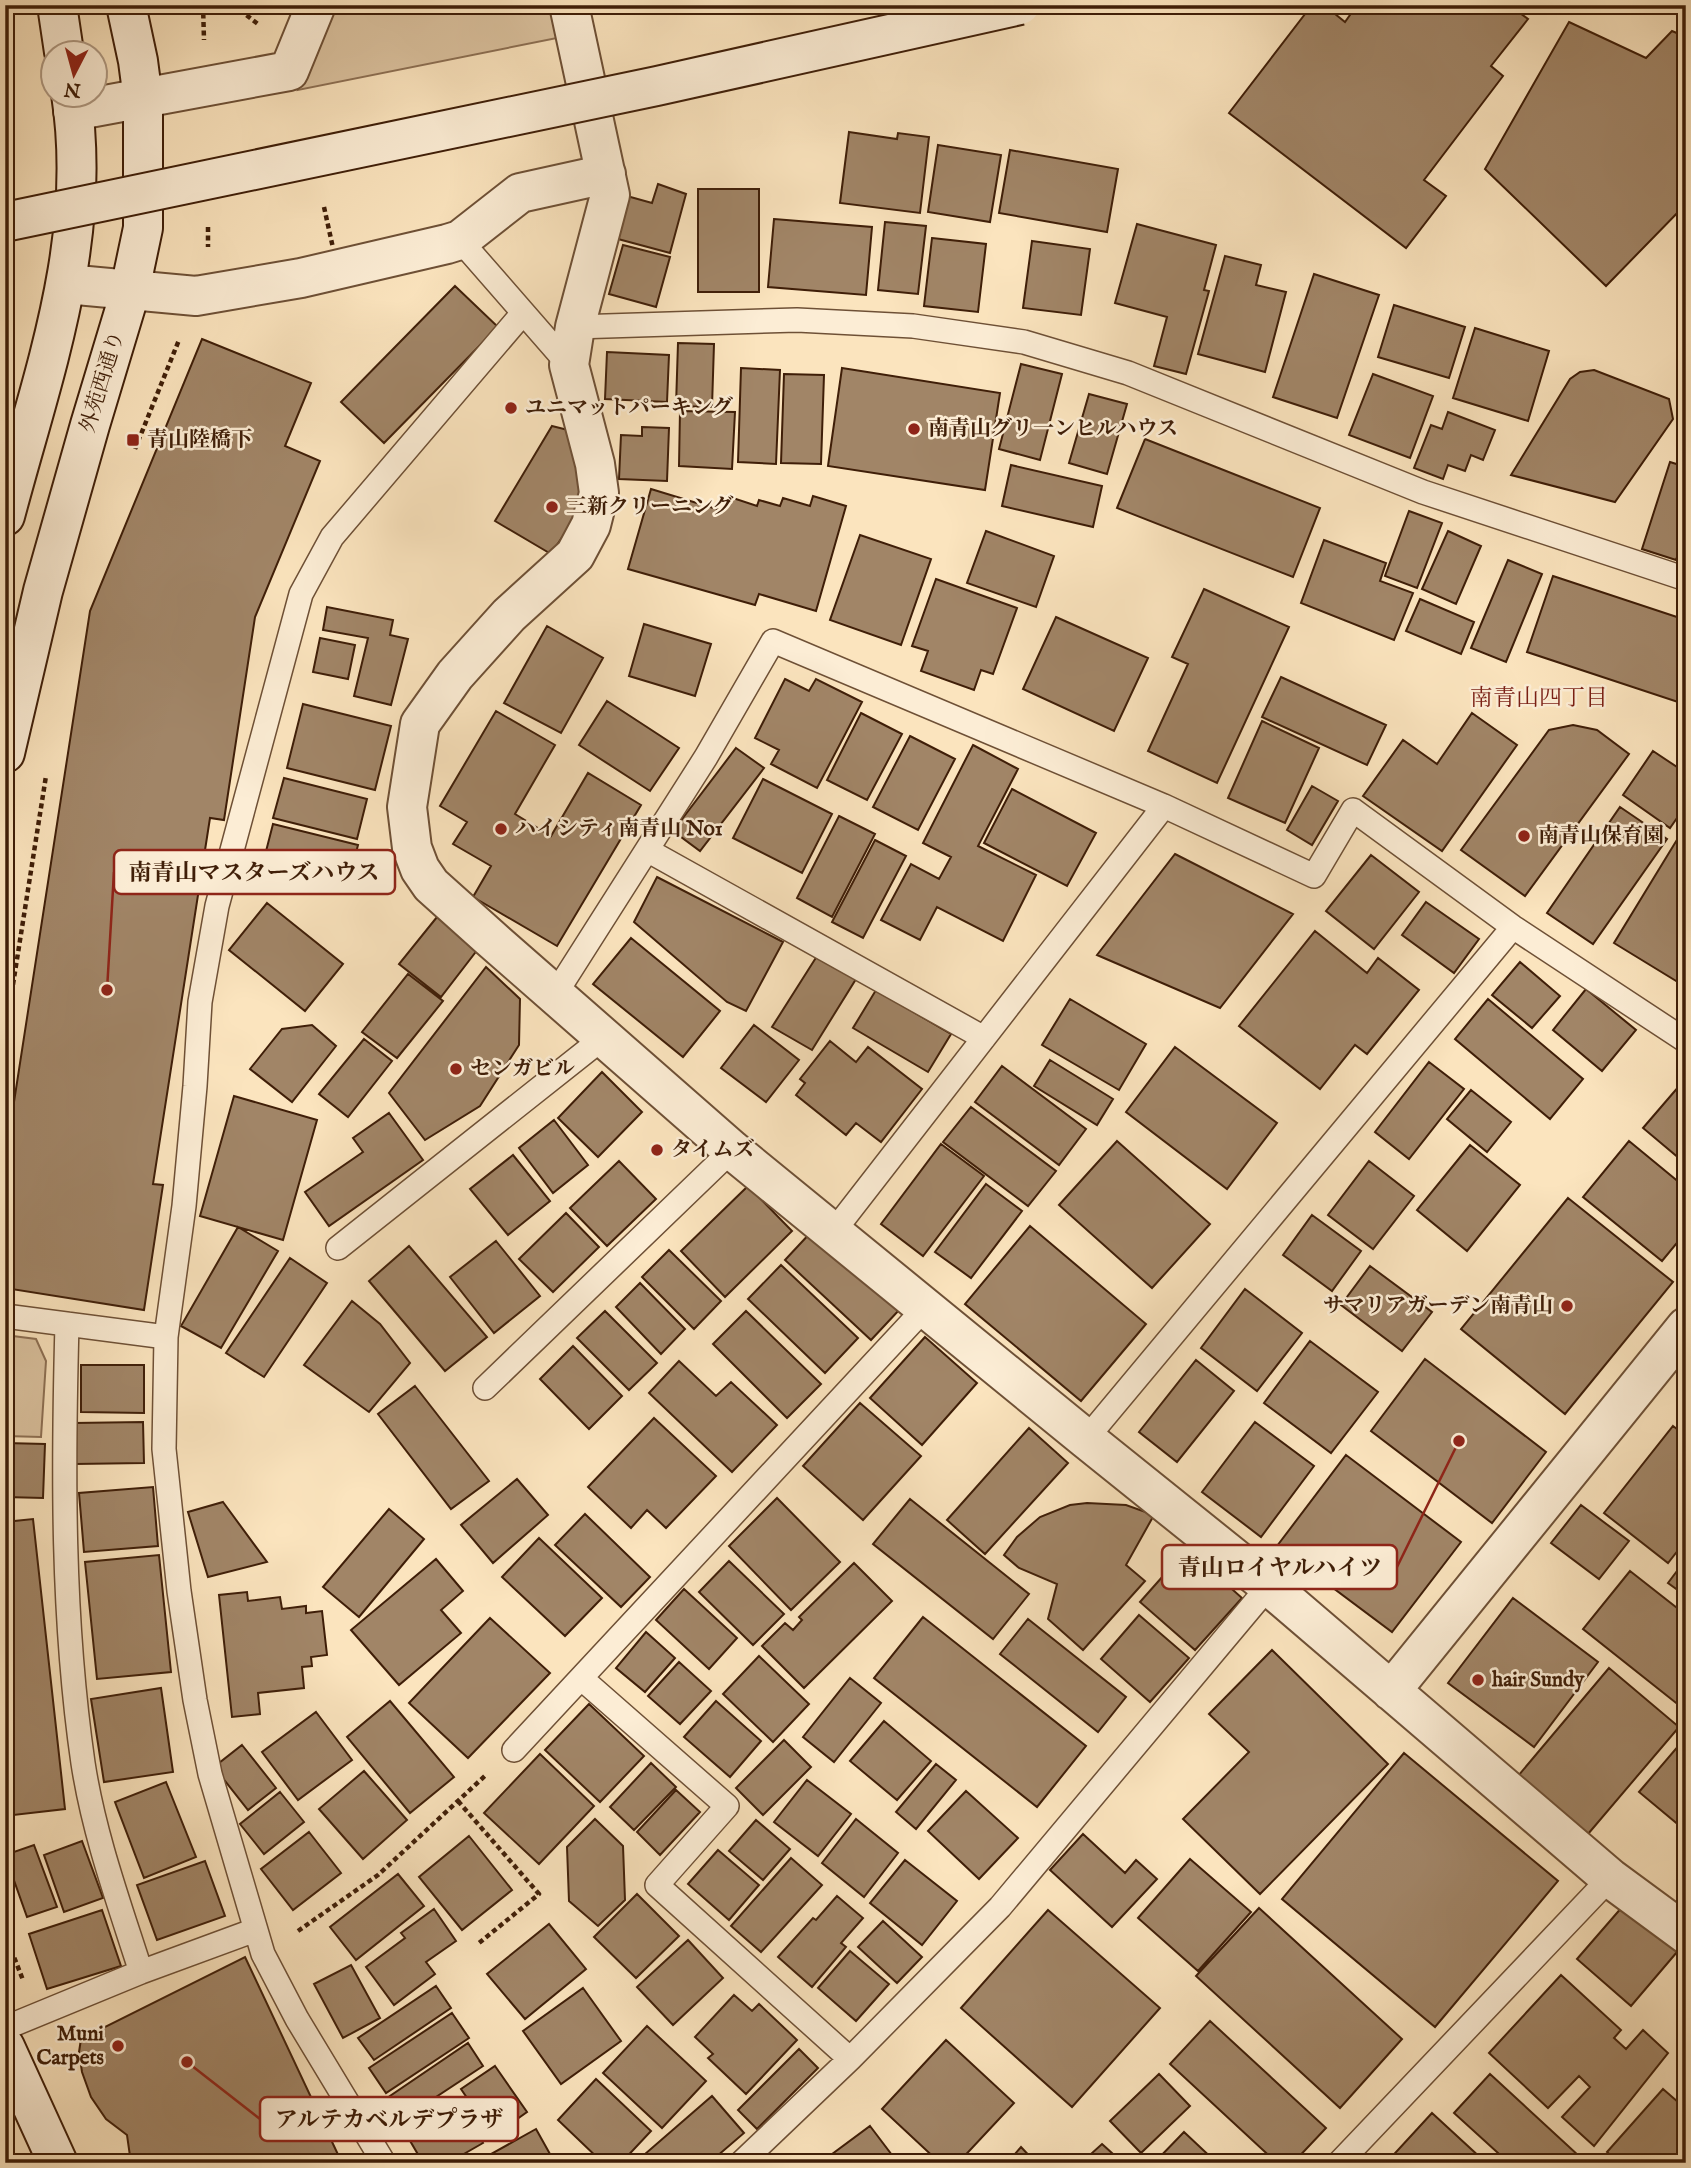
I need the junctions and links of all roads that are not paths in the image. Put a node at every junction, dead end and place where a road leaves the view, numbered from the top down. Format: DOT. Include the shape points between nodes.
graph roads {
  1 [pos="57,5"];
  2 [pos="126,5"];
  3 [pos="316,5"];
  4 [pos="569,5"];
  5 [pos="1020,5"];
  6 [pos="62,38"];
  7 [pos="143,99"];
  8 [pos="108,101"];
  9 [pos="72,108"];
  10 [pos="606,174"];
  11 [pos="5,222"];
  12 [pos="460,240"];
  13 [pos="66,284"];
  14 [pos="130,292"];
  15 [pos="523,313"];
  16 [pos="575,327"];
  17 [pos="569,365"];
  18 [pos="5,516"];
  19 [pos="1686,579"];
  20 [pos="5,753"];
  21 [pos="1164,806"];
  22 [pos="647,850"];
  23 [pos="1513,927"];
  24 [pos="554,996"];
  25 [pos="603,1038"];
  26 [pos="984,1038"];
  27 [pos="1686,1041"];
  28 [pos="733,1150"];
  29 [pos="834,1231"];
  30 [pos="338,1248"];
  31 [pos="926,1307"];
  32 [pos="5,1316"];
  33 [pos="67,1324"];
  34 [pos="1686,1327"];
  35 [pos="166,1337"];
  36 [pos="485,1388"];
  37 [pos="1086,1440"];
  38 [pos="1269,1586"];
  39 [pos="581,1678"];
  40 [pos="1391,1691"];
  41 [pos="514,1750"];
  42 [pos="1610,1878"];
  43 [pos="1682,1922"];
  44 [pos="256,1930"];
  45 [pos="141,1972"];
  46 [pos="5,2028"];
  47 [pos="5,2047"];
  48 [pos="850,2059"];
  49 [pos="58,2163"];
  50 [pos="384,2163"];
  51 [pos="741,2163"];
  52 [pos="1339,2163"];
  1 -- 6 [label="street"];
  2 -- 7 [label="street, 外苑西通り"];
  3 -- 7 [label="street" via="289,71"];
  4 -- 10 [label="street"];
  5 -- 11 [label="street, bridge"];
  7 -- 8 [label="street"];
  7 -- 14 [label="street, 外苑西通り" via="142,228"];
  9 -- 13 [label="street" via="76,192"];
  10 -- 12 [label="street" via="520,193"];
  10 -- 16 [label="street" via="610,194"];
  12 -- 14 [label="street" via="301,278 196,296"];
  12 -- 15 [label="lane"];
  13 -- 14 [label="street"];
  13 -- 18 [label="street"];
  14 -- 20 [label="street, 外苑西通り" via="43,591"];
  15 -- 17 [label="lane"];
  15 -- 35 [label="lane" via="332,537 300,593 217,906 200,1003 184,1206"];
  16 -- 17 [label="street"];
  16 -- 19 [label="lane" via="797,320 913,326 1024,342 1128,373 1423,492"];
  17 -- 24 [label="street" via="599,493 591,525 575,555 509,615 455,675 420,724 407,807 412,848 430,885"];
  21 -- 22 [label="lane" via="773,641"];
  21 -- 23 [label="lane" via="1314,876 1353,810"];
  21 -- 26 [label="lane"];
  22 -- 24 [label="lane"];
  22 -- 26 [label="lane"];
  23 -- 27 [label="lane"];
  23 -- 37 [label="lane"];
  24 -- 25 [label="street"];
  25 -- 28 [label="street"];
  25 -- 30 [label="lane"];
  26 -- 29 [label="lane"];
  28 -- 29 [label="street"];
  28 -- 36 [label="lane"];
  29 -- 31 [label="street"];
  31 -- 37 [label="street"];
  31 -- 39 [label="lane"];
  32 -- 33 [label="lane"];
  33 -- 35 [label="lane"];
  33 -- 45 [label="lane" via="64,1539 74,1690 83,1765 103,1858"];
  34 -- 40 [label="street"];
  35 -- 44 [label="lane" via="164,1449 195,1700 210,1774"];
  37 -- 38 [label="street"];
  38 -- 40 [label="street"];
  38 -- 48 [label="lane" via="1000,1907"];
  39 -- 41 [label="lane"];
  39 -- 48 [label="lane" via="727,1806 657,1885"];
  40 -- 42 [label="street"];
  42 -- 43 [label="street"];
  42 -- 52 [label="lane"];
  44 -- 45 [label="lane"];
  44 -- 50 [label="lane" via="263,1954 297,2019"];
  45 -- 46 [label="lane"];
  47 -- 49 [label="street"];
  48 -- 51 [label="lane"];
}
